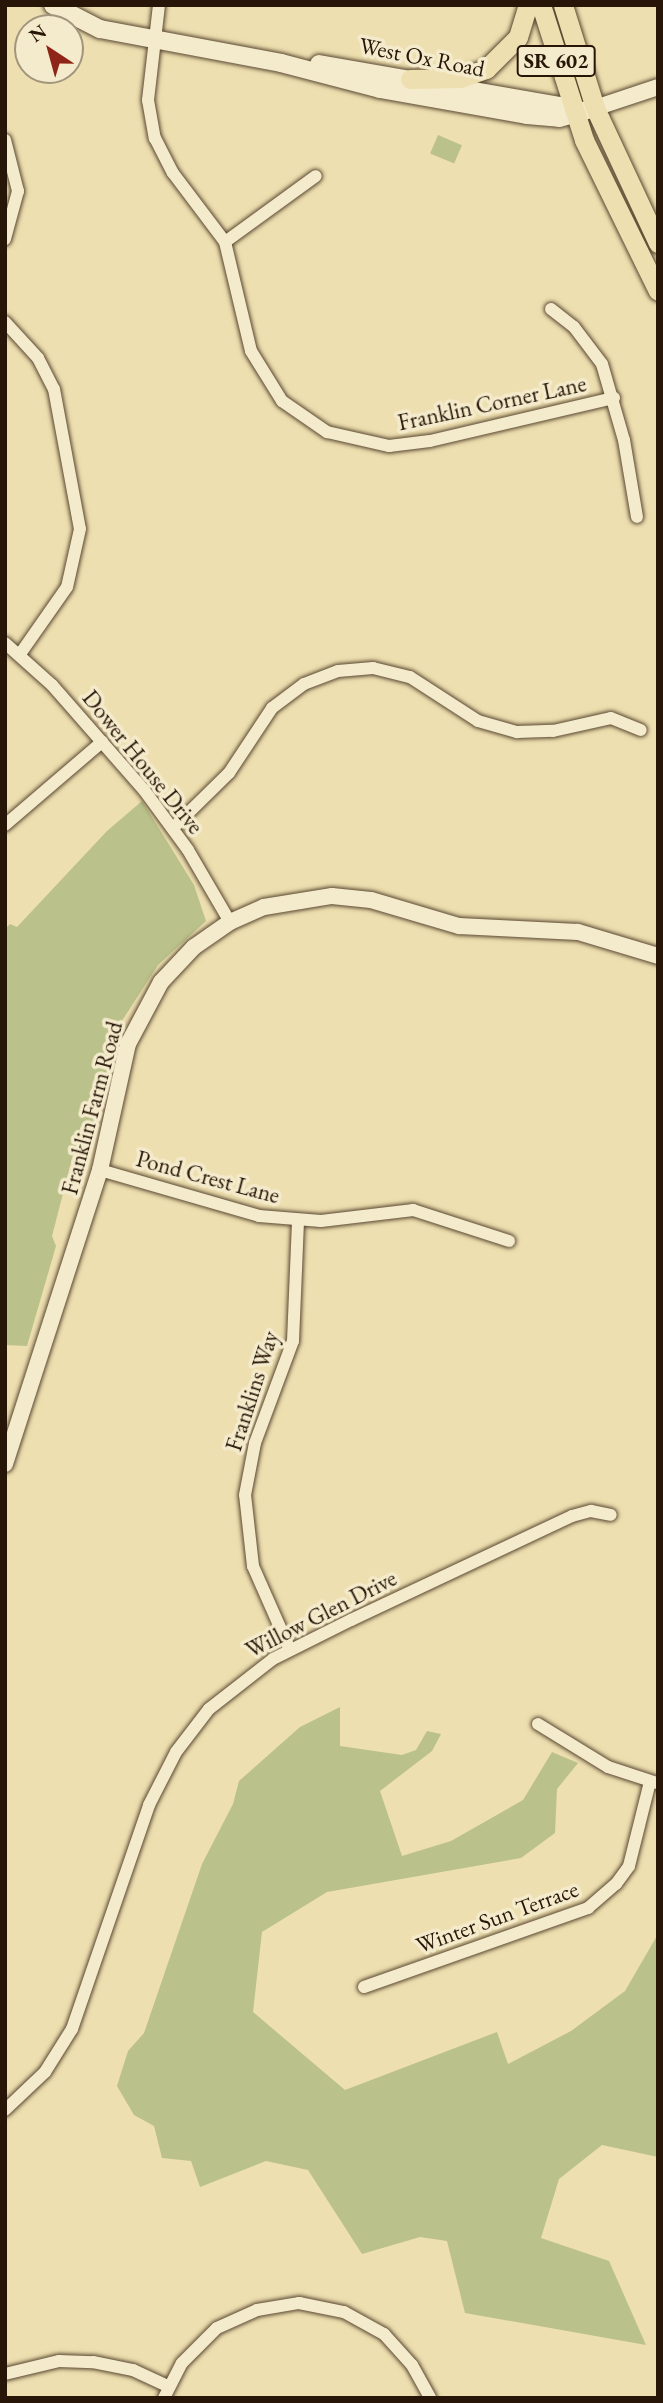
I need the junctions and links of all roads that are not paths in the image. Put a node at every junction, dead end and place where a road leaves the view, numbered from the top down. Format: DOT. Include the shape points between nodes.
graph roads {
  1 [pos="53,5"];
  2 [pos="159,5"];
  3 [pos="528,5"];
  4 [pos="541,5"];
  5 [pos="564,5"];
  6 [pos="155,41"];
  7 [pos="281,63"];
  8 [pos="410,79"];
  9 [pos="658,87"];
  10 [pos="595,108"];
  11 [pos="573,112"];
  12 [pos="5,140"];
  13 [pos="316,176"];
  14 [pos="5,239"];
  15 [pos="225,242"];
  16 [pos="658,243"];
  17 [pos="658,291"];
  18 [pos="551,309"];
  19 [pos="5,322"];
  20 [pos="614,398"];
  21 [pos="637,517"];
  22 [pos="5,643"];
  23 [pos="20,654"];
  24 [pos="640,730"];
  25 [pos="102,742"];
  26 [pos="5,825"];
  27 [pos="173,828"];
  28 [pos="230,922"];
  29 [pos="654,952"];
  30 [pos="100,1170"];
  31 [pos="298,1221"];
  32 [pos="509,1241"];
  33 [pos="5,1464"];
  34 [pos="611,1515"];
  35 [pos="290,1650"];
  36 [pos="538,1724"];
  37 [pos="654,1782"];
  38 [pos="364,1987"];
  39 [pos="5,2110"];
  40 [pos="5,2374"];
  41 [pos="166,2392"];
  42 [pos="430,2398"];
  1 -- 6 [label="main road, West Ox Road" via="100,29"];
  2 -- 6 [label="street, Franklin Corner Lane"];
  3 -- 8 [label="main road" via="518,37 486,69 452,79"];
  4 -- 11 [label="main road, SR 602"];
  5 -- 10 [label="main road, SR 602"];
  6 -- 7 [label="main road, West Ox Road"];
  6 -- 15 [label="street, Franklin Corner Lane" via="148,100 155,138 173,173"];
  7 -- 8 [label="main road, West Ox Road" via="356,68"];
  7 -- 11 [label="main road, West Ox Road" via="380,89 527,115"];
  8 -- 11 [label="main road, West Ox Road"];
  9 -- 10 [label="street"];
  10 -- 11 [label="main road, West Ox Road"];
  10 -- 16 [label="main road"];
  11 -- 17 [label="main road"];
  12 -- 14 [label="street" via="18,191"];
  13 -- 15 [label="street"];
  15 -- 20 [label="street, Franklin Corner Lane" via="259,370 282,401 327,432 367,444 411,444"];
  18 -- 20 [label="street" via="594,350"];
  19 -- 23 [label="street" via="38,358 54,389 80,529 67,587"];
  20 -- 21 [label="street"];
  22 -- 23 [label="street, Dower House Drive"];
  23 -- 25 [label="street, Dower House Drive"];
  24 -- 27 [label="street" via="611,718 553,731 517,732 478,721 410,677 373,668 338,671 303,684 272,708 229,773"];
  25 -- 26 [label="street"];
  25 -- 27 [label="street, Dower House Drive"];
  27 -- 28 [label="street, Dower House Drive"];
  28 -- 29 [label="street, Franklin Farm Road" via="286,901 346,896 458,926 578,932"];
  28 -- 30 [label="street, Franklin Farm Road" via="176,964 147,1003 128,1044"];
  30 -- 31 [label="street, Pond Crest Lane" via="259,1216"];
  30 -- 33 [label="street, Franklin Farm Road"];
  31 -- 32 [label="street, Pond Crest Lane" via="413,1210"];
  31 -- 35 [label="street, Franklins Way" via="293,1341 255,1443 245,1494 253,1566"];
  34 -- 35 [label="street, Willow Glen Drive" via="591,1511 572,1516"];
  35 -- 39 [label="street, Willow Glen Drive" via="228,1690 176,1752 149,1805 72,2029 45,2072"];
  36 -- 37 [label="street" via="587,1756"];
  37 -- 38 [label="street, Winter Sun Terrace" via="629,1867 588,1909"];
  40 -- 41 [label="street" via="59,2361 93,2362 133,2370"];
  41 -- 42 [label="street" via="192,2349 217,2328 257,2309 299,2303 344,2312 384,2334 412,2365"];
}
